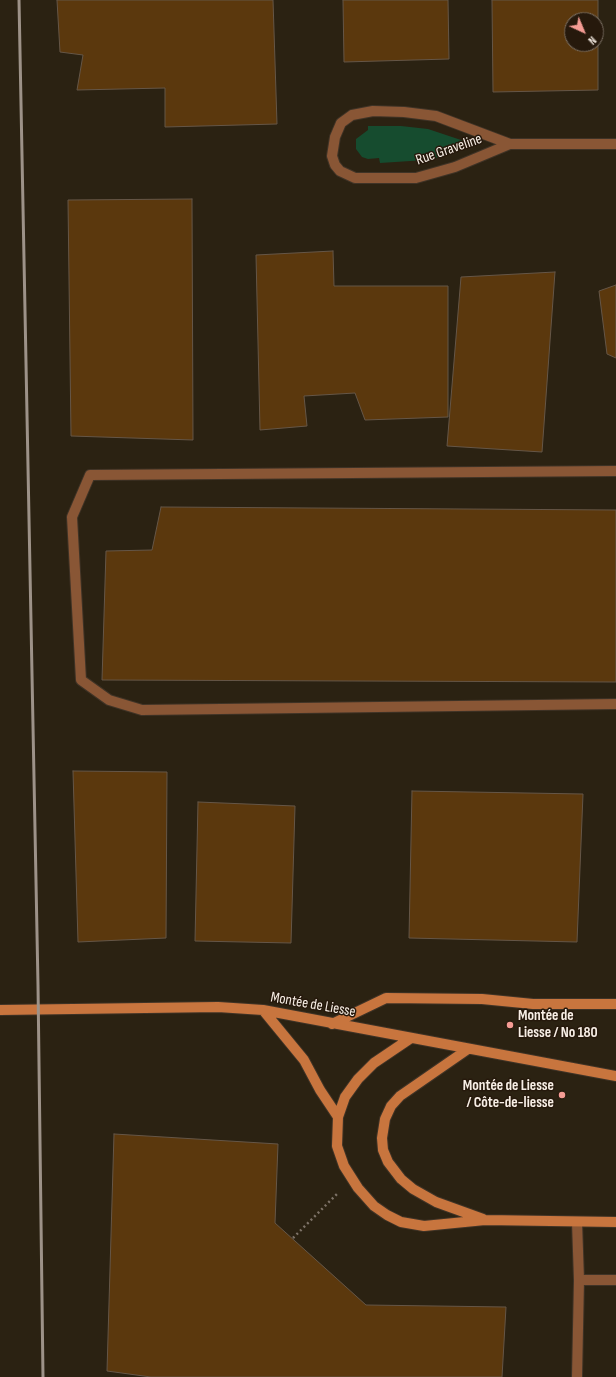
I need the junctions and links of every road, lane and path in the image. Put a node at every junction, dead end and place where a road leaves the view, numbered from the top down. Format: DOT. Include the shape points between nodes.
graph roads {
  1 [pos="510,144"];
  2 [pos="616,144"];
  3 [pos="616,471"];
  4 [pos="616,704"];
  5 [pos="616,1004"];
  6 [pos="0,1010"];
  7 [pos="263,1010"];
  8 [pos="332,1024"];
  9 [pos="411,1038"];
  10 [pos="468,1049"];
  11 [pos="616,1076"];
  12 [pos="338,1117"];
  13 [pos="338,1193"];
  14 [pos="484,1220"];
  15 [pos="577,1222"];
  16 [pos="616,1222"];
  17 [pos="293,1238"];
  18 [pos="579,1280"];
  19 [pos="616,1280"];
  20 [pos="577,1377"];
  1 -- 1 [label="street, Rue Graveline" via="436,116 373,111 352,115 340,123 334,137 332,156 340,171 355,178 416,178 455,167"];
  1 -- 2 [label="street, Rue Graveline"];
  3 -- 4 [label="street" via="90,475 72,517 81,680 109,700 142,710"];
  5 -- 8 [label="street" via="533,1004 482,999 386,998"];
  6 -- 7 [label="street, Montée de Liesse" via="218,1007"];
  7 -- 8 [label="street, Montée de Liesse"];
  7 -- 12 [label="street" via="304,1060"];
  8 -- 9 [label="street, Montée de Liesse"];
  9 -- 10 [label="street, Montée de Liesse"];
  9 -- 12 [label="street" via="374,1064 358,1079 346,1097"];
  10 -- 11 [label="street, Montée de Liesse"];
  10 -- 14 [label="street" via="400,1096 391,1106 384,1119 383,1150 388,1162 401,1179 413,1189 436,1202"];
  12 -- 14 [label="street" via="337,1146 344,1166 358,1188 380,1211 402,1222 424,1226"];
  13 -- 17 [label="path"];
  14 -- 15 [label="street"];
  15 -- 16 [label="street"];
  15 -- 18 [label="street"];
  18 -- 19 [label="street"];
  18 -- 20 [label="street"];
}
